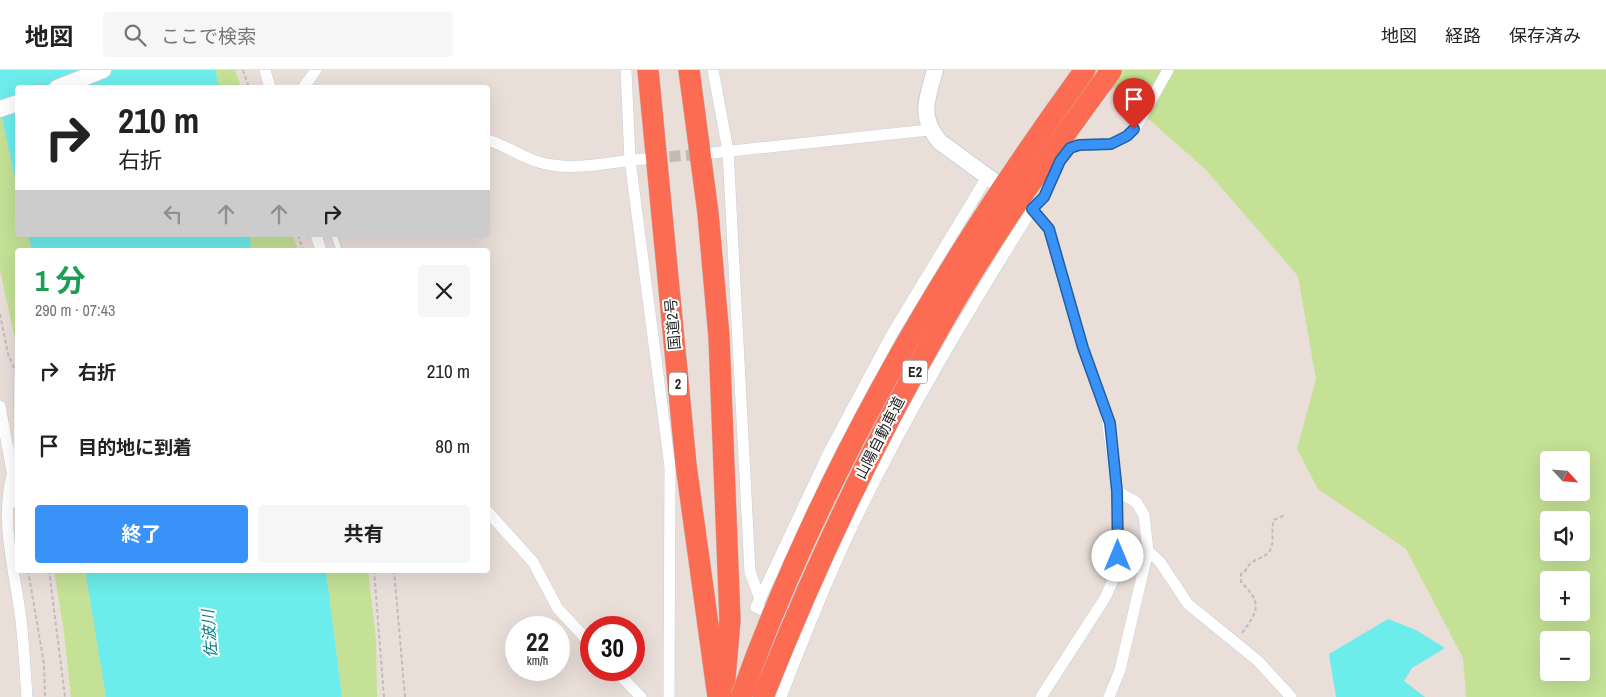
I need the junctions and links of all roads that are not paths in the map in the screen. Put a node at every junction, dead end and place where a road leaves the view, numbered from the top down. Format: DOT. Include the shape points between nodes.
graph roads {
  1 [pos="102,70"];
  2 [pos="265,70"];
  3 [pos="316,70"];
  4 [pos="626,70"];
  5 [pos="648,70"];
  6 [pos="690,70"];
  7 [pos="713,70"];
  8 [pos="935,70"];
  9 [pos="1085,70"];
  10 [pos="1111,70"];
  11 [pos="1168,70"];
  12 [pos="64,85"];
  13 [pos="269,85"];
  14 [pos="305,85"];
  15 [pos="15,104"];
  16 [pos="0,110"];
  17 [pos="930,130"];
  18 [pos="490,141"];
  19 [pos="728,151"];
  20 [pos="712,153"];
  21 [pos="644,159"];
  22 [pos="630,160"];
  23 [pos="987,177"];
  24 [pos="1032,209"];
  25 [pos="0,406"];
  26 [pos="15,472"];
  27 [pos="12,476"];
  28 [pos="0,480"];
  29 [pos="15,490"];
  30 [pos="1117,491"];
  31 [pos="490,514"];
  32 [pos="1148,551"];
  33 [pos="760,598"];
  34 [pos="806,630"];
  35 [pos="580,632"];
  36 [pos="626,681"];
  37 [pos="27,697"];
  38 [pos="641,697"];
  39 [pos="669,697"];
  40 [pos="718,697"];
  41 [pos="724,697"];
  42 [pos="741,697"];
  43 [pos="763,697"];
  44 [pos="781,697"];
  45 [pos="1040,697"];
  46 [pos="1109,697"];
  47 [pos="1291,697"];
  1 -- 12 [label="street"];
  2 -- 13 [label="street"];
  3 -- 14 [label="street"];
  4 -- 22 [label="street"];
  5 -- 40 [label="highway, 国道2号 / 2" via="686,464"];
  6 -- 41 [label="highway" via="719,337 730,620"];
  7 -- 19 [label="street"];
  8 -- 17 [label="street" via="927,102"];
  9 -- 42 [label="highway, 山陽自動車道 / E2, bridge" via="986,212 919,321 862,424 802,547"];
  10 -- 43 [label="highway, 山陽自動車道 / E2, bridge" via="1003,223 933,339 876,442 826,548"];
  11 -- 24 [label="street" via="1134,129 1111,144 1070,148 1060,161 1044,197"];
  15 -- 16 [label="street"];
  17 -- 19 [label="street"];
  17 -- 23 [label="street" via="940,142"];
  18 -- 22 [label="street" via="526,158 552,165 577,166"];
  19 -- 20 [label="street"];
  19 -- 33 [label="street" via="750,572"];
  21 -- 22 [label="street"];
  22 -- 39 [label="street" via="670,467"];
  23 -- 24 [label="street"];
  23 -- 33 [label="street" via="892,334 829,452"];
  24 -- 30 [label="street" via="1049,229 1083,348 1106,410"];
  24 -- 34 [label="street" via="947,347 898,436"];
  25 -- 27 [label="street"];
  26 -- 27 [label="lane"];
  27 -- 28 [label="street"];
  27 -- 29 [label="street"];
  27 -- 37 [label="street" via="6,506 7,530 21,620"];
  30 -- 32 [label="street" via="1136,502 1144,515"];
  30 -- 45 [label="street" via="1118,556 1114,578 1105,598"];
  31 -- 35 [label="street" via="533,562 558,609"];
  32 -- 46 [label="street" via="1120,670"];
  32 -- 47 [label="street" via="1160,562 1188,604 1258,661"];
  33 -- 34 [label="street" via="756,607"];
  34 -- 44 [label="street"];
  36 -- 38 [label="street"];
}
